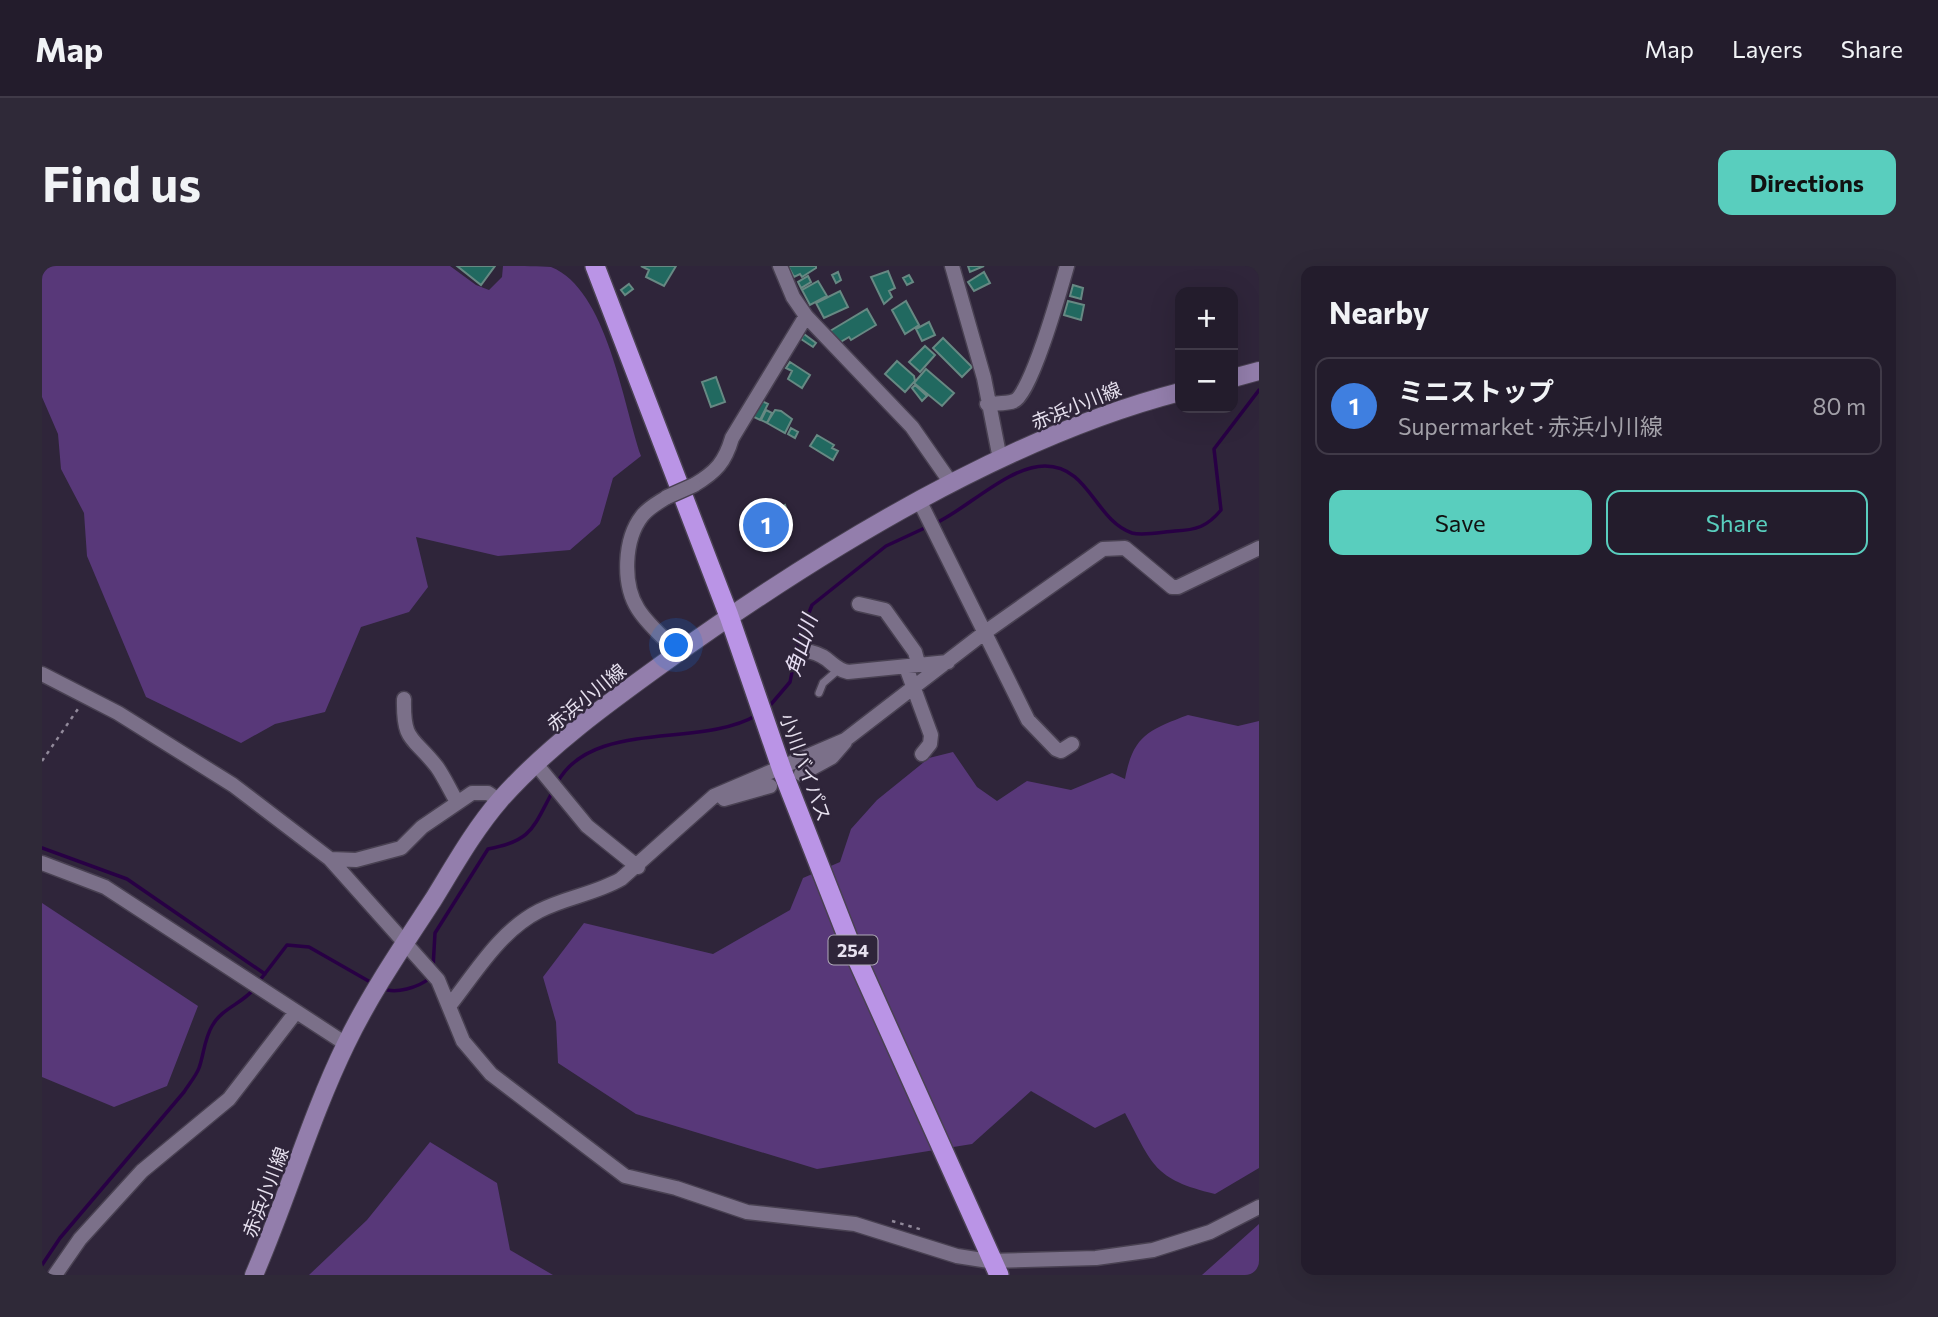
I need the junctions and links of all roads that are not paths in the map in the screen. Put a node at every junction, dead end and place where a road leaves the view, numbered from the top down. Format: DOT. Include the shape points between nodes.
graph roads {
  1 [pos="595,266"];
  2 [pos="780,266"];
  3 [pos="952,266"];
  4 [pos="1067,266"];
  5 [pos="806,316"];
  6 [pos="1259,371"];
  7 [pos="1238,377"];
  8 [pos="1175,392"];
  9 [pos="988,404"];
  10 [pos="1000,459"];
  11 [pos="951,484"];
  12 [pos="923,507"];
  13 [pos="1259,548"];
  14 [pos="859,604"];
  15 [pos="729,616"];
  16 [pos="984,633"];
  17 [pos="678,652"];
  18 [pos="811,652"];
  19 [pos="948,662"];
  20 [pos="912,665"];
  21 [pos="838,670"];
  22 [pos="42,674"];
  23 [pos="914,688"];
  24 [pos="819,693"];
  25 [pos="404,699"];
  26 [pos="845,740"];
  27 [pos="1072,744"];
  28 [pos="922,754"];
  29 [pos="536,764"];
  30 [pos="782,770"];
  31 [pos="802,774"];
  32 [pos="770,786"];
  33 [pos="714,796"];
  34 [pos="500,801"];
  35 [pos="457,802"];
  36 [pos="330,859"];
  37 [pos="42,863"];
  38 [pos="638,867"];
  39 [pos="404,944"];
  40 [pos="450,1005"];
  41 [pos="296,1012"];
  42 [pos="346,1044"];
  43 [pos="1259,1207"];
  44 [pos="995,1268"];
  45 [pos="55,1275"];
  46 [pos="254,1275"];
  1 -- 15 [label="highway, 小川バイパス / 254"];
  2 -- 5 [label="street"];
  3 -- 9 [label="street"];
  4 -- 9 [label="street" via="1020,397"];
  5 -- 11 [label="street" via="912,427"];
  5 -- 17 [label="street, bridge" via="732,438 719,468 649,508 635,527 628,572 633,600"];
  6 -- 7 [label="main road"];
  8 -- 10 [label="main road, 赤浜小川線" via="1137,403"];
  9 -- 10 [label="street"];
  10 -- 11 [label="main road, 赤浜小川線"];
  11 -- 12 [label="main road, 赤浜小川線"];
  12 -- 15 [label="main road, 赤浜小川線"];
  12 -- 16 [label="street"];
  13 -- 16 [label="street" via="1178,587 1172,587 1125,548 1103,549"];
  14 -- 20 [label="street" via="885,610 915,652"];
  15 -- 17 [label="main road, 赤浜小川線"];
  15 -- 30 [label="highway, 小川バイパス / 254"];
  16 -- 19 [label="street"];
  16 -- 27 [label="street" via="1028,720 1056,750"];
  17 -- 29 [label="main road, 赤浜小川線"];
  18 -- 21 [label="street" via="824,655"];
  19 -- 20 [label="street"];
  19 -- 23 [label="street"];
  20 -- 21 [label="street"];
  20 -- 23 [label="street"];
  21 -- 24 [label="lane" via="823,682"];
  22 -- 36 [label="street" via="118,713 233,785"];
  23 -- 26 [label="street"];
  23 -- 28 [label="street" via="931,735"];
  25 -- 35 [label="street" via="404,725"];
  26 -- 30 [label="street"];
  26 -- 31 [label="street" via="832,757"];
  29 -- 34 [label="main road, 赤浜小川線"];
  29 -- 38 [label="street" via="607,845"];
  30 -- 33 [label="street"];
  30 -- 44 [label="highway, 小川バイパス / 254" via="854,953"];
  32 -- 33 [label="street" via="722,800"];
  33 -- 38 [label="street"];
  34 -- 35 [label="street" via="478,792"];
  34 -- 39 [label="main road, 赤浜小川線"];
  35 -- 36 [label="street" via="401,848 356,860"];
  36 -- 39 [label="street"];
  37 -- 41 [label="street" via="105,887"];
  38 -- 40 [label="street" via="603,889 538,911 511,930"];
  39 -- 40 [label="street" via="438,980"];
  39 -- 42 [label="main road, 赤浜小川線"];
  40 -- 44 [label="street" via="463,1041 491,1074 625,1176 747,1212 855,1224"];
  41 -- 42 [label="street"];
  41 -- 45 [label="street" via="229,1099 142,1171 80,1239"];
  42 -- 46 [label="main road, 赤浜小川線"];
  43 -- 44 [label="street" via="1210,1233 1153,1250"];
}
